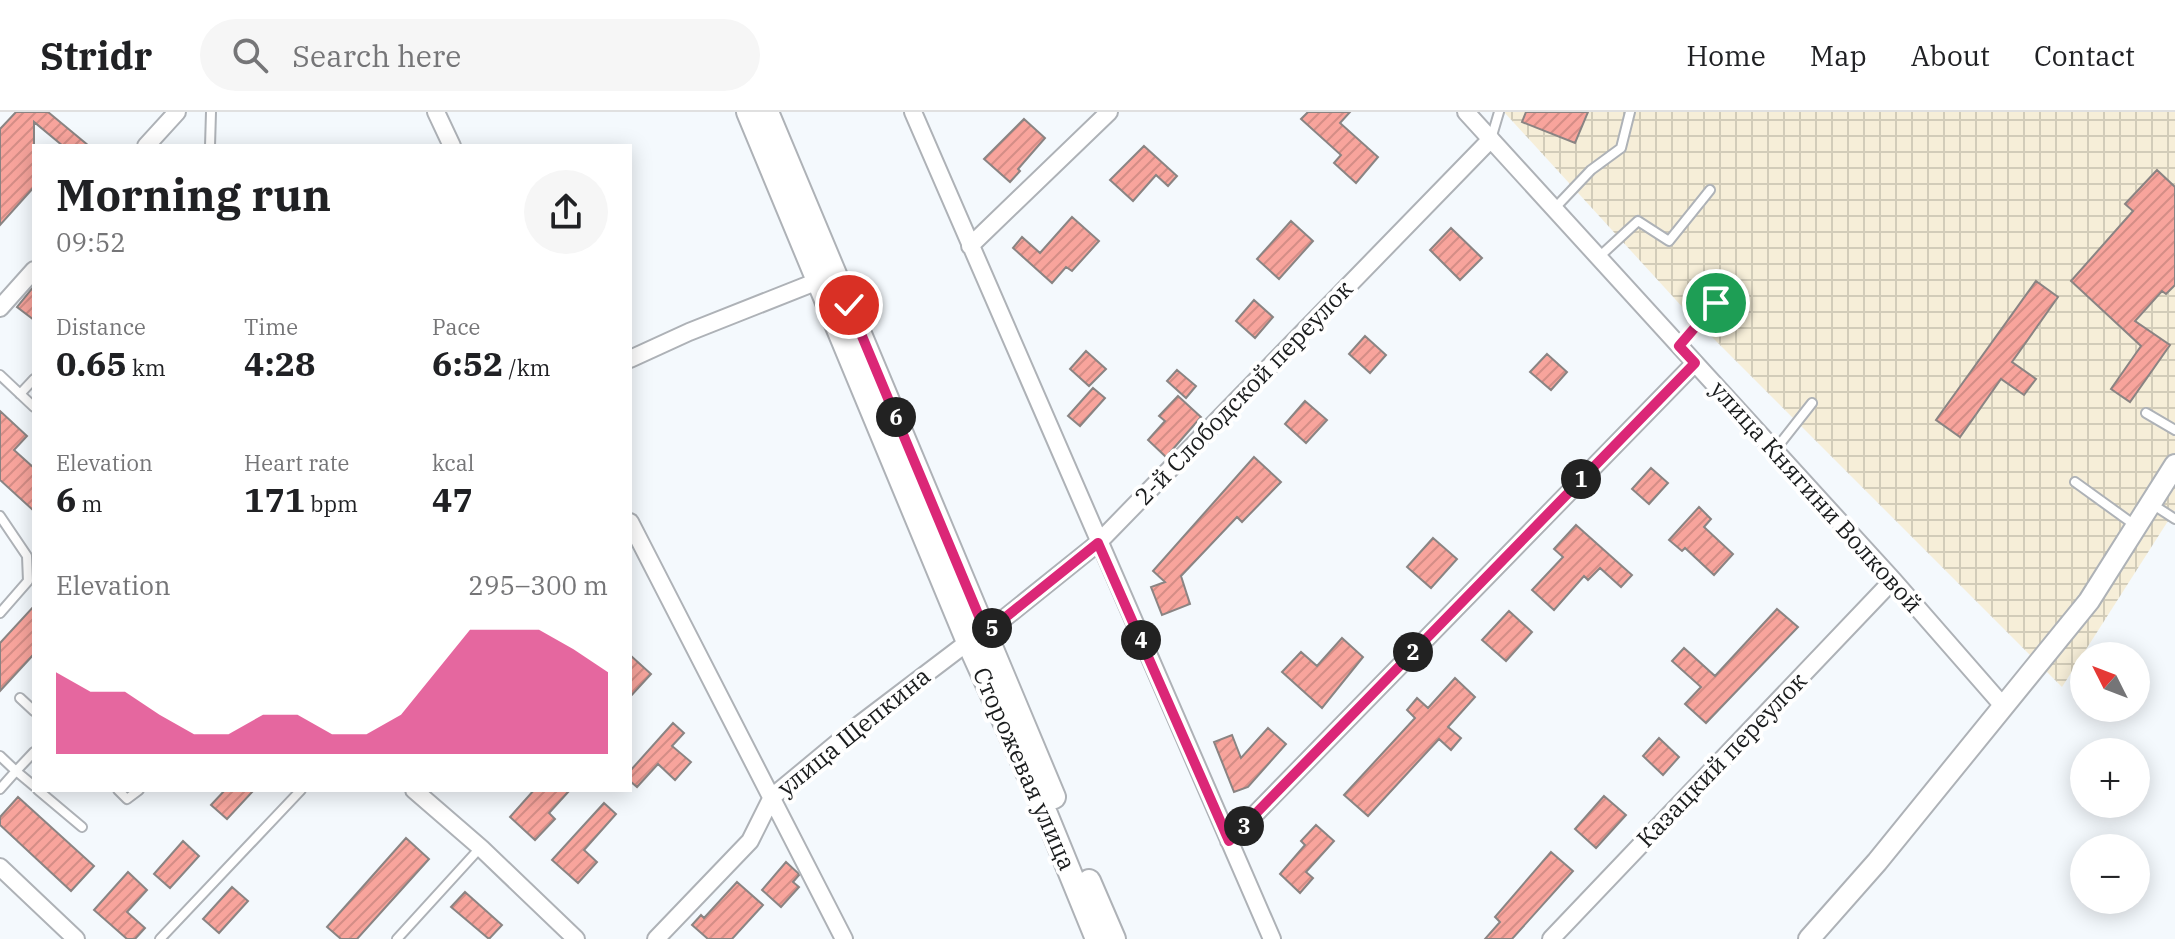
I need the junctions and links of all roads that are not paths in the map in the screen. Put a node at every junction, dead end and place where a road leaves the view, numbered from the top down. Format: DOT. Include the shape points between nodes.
graph roads {
  1 [pos="177,112"];
  2 [pos="211,112"];
  3 [pos="436,112"];
  4 [pos="748,112"];
  5 [pos="767,112"];
  6 [pos="913,112"];
  7 [pos="1109,112"];
  8 [pos="1466,112"];
  9 [pos="1499,112"];
  10 [pos="1630,112"];
  11 [pos="1491,139"];
  12 [pos="148,144"];
  13 [pos="210,144"];
  14 [pos="451,144"];
  15 [pos="1710,190"];
  16 [pos="1554,209"];
  17 [pos="970,246"];
  18 [pos="1599,257"];
  19 [pos="32,272"];
  20 [pos="818,281"];
  21 [pos="1716,303"];
  22 [pos="0,308"];
  23 [pos="1679,346"];
  24 [pos="632,358"];
  25 [pos="1695,363"];
  26 [pos="0,375"];
  27 [pos="32,381"];
  28 [pos="20,394"];
  29 [pos="1812,403"];
  30 [pos="32,405"];
  31 [pos="2146,413"];
  32 [pos="2175,430"];
  33 [pos="1775,451"];
  34 [pos="2175,465"];
  35 [pos="2075,482"];
  36 [pos="2150,503"];
  37 [pos="0,516"];
  38 [pos="2175,519"];
  39 [pos="632,526"];
  40 [pos="2136,526"];
  41 [pos="1098,543"];
  42 [pos="1893,580"];
  43 [pos="0,613"];
  44 [pos="977,637"];
  45 [pos="20,698"];
  46 [pos="2004,707"];
  47 [pos="32,709"];
  48 [pos="32,754"];
  49 [pos="0,756"];
  50 [pos="16,771"];
  51 [pos="32,785"];
  52 [pos="0,789"];
  53 [pos="41,792"];
  54 [pos="120,792"];
  55 [pos="136,792"];
  56 [pos="299,792"];
  57 [pos="416,792"];
  58 [pos="772,797"];
  59 [pos="82,827"];
  60 [pos="1229,841"];
  61 [pos="481,848"];
  62 [pos="0,867"];
  63 [pos="76,939"];
  64 [pos="160,939"];
  65 [pos="397,939"];
  66 [pos="576,939"];
  67 [pos="656,939"];
  68 [pos="844,939"];
  69 [pos="1097,939"];
  70 [pos="1114,939"];
  71 [pos="1272,939"];
  72 [pos="1551,939"];
  73 [pos="1809,939"];
  1 -- 12 [label="street"];
  2 -- 13 [label="lane"];
  3 -- 14 [label="street"];
  4 -- 20 [label="main road, Сторожевая улица"];
  5 -- 44 [label="main road, Сторожевая улица"];
  6 -- 17 [label="street"];
  7 -- 17 [label="street"];
  8 -- 11 [label="street, улица Княгини Волковой"];
  9 -- 11 [label="lane"];
  10 -- 16 [label="lane" via="1621,148"];
  11 -- 16 [label="street, улица Княгини Волковой"];
  11 -- 41 [label="street, 2-й Слободской переулок"];
  15 -- 18 [label="lane" via="1669,241 1638,221"];
  16 -- 18 [label="street, улица Княгини Волковой"];
  17 -- 41 [label="street"];
  18 -- 23 [label="street, улица Княгини Волковой"];
  19 -- 22 [label="street"];
  20 -- 24 [label="street"];
  20 -- 44 [label="main road, Сторожевая улица"];
  21 -- 23 [label="lane"];
  23 -- 25 [label="street, улица Княгини Волковой"];
  25 -- 33 [label="street, улица Княгини Волковой"];
  25 -- 60 [label="street"];
  26 -- 28 [label="lane"];
  27 -- 28 [label="lane"];
  28 -- 30 [label="lane"];
  29 -- 33 [label="lane"];
  31 -- 32 [label="lane"];
  33 -- 42 [label="street, улица Княгини Волковой"];
  34 -- 36 [label="street"];
  35 -- 40 [label="lane"];
  36 -- 38 [label="lane"];
  36 -- 40 [label="street"];
  37 -- 43 [label="lane" via="27,556 28,581"];
  39 -- 58 [label="street"];
  40 -- 46 [label="street" via="2089,601"];
  41 -- 44 [label="street, 2-й Слободской переулок"];
  41 -- 60 [label="street"];
  42 -- 46 [label="street, улица Княгини Волковой"];
  42 -- 72 [label="street, Казацкий переулок"];
  44 -- 58 [label="street, улица Щепкина"];
  44 -- 69 [label="main road, Сторожевая улица"];
  44 -- 70 [label="main road, Сторожевая улица"];
  45 -- 47 [label="lane"];
  46 -- 73 [label="street"];
  48 -- 50 [label="lane"];
  49 -- 50 [label="lane"];
  50 -- 51 [label="lane"];
  50 -- 52 [label="lane"];
  53 -- 59 [label="lane"];
  54 -- 55 [label="lane" via="127,799"];
  56 -- 64 [label="lane"];
  57 -- 61 [label="street"];
  58 -- 67 [label="street, улица Щепкина" via="750,841"];
  58 -- 68 [label="street"];
  60 -- 71 [label="street"];
  61 -- 65 [label="lane"];
  61 -- 66 [label="street"];
  62 -- 63 [label="street"];
}
